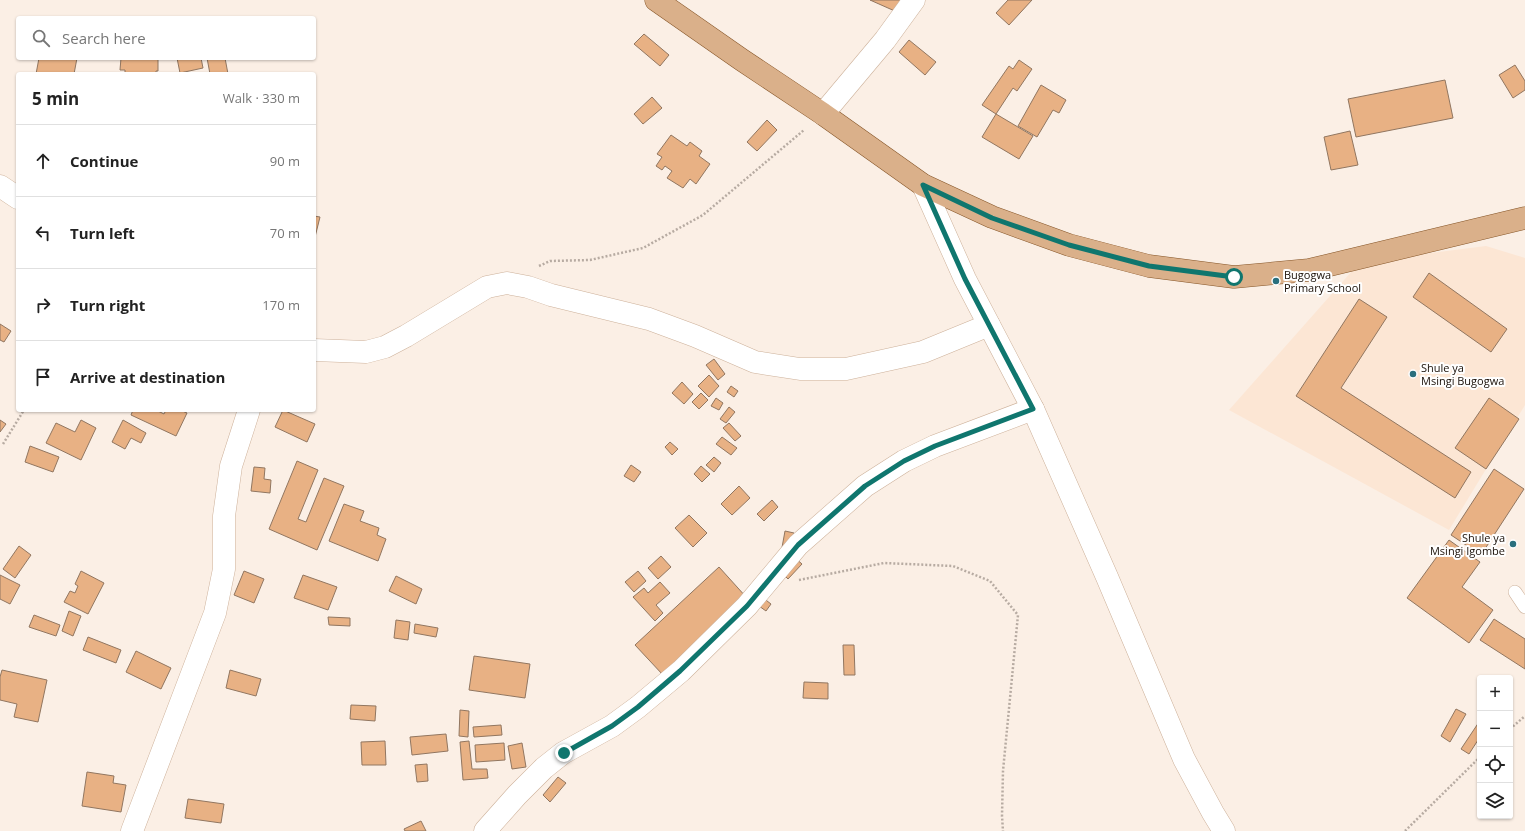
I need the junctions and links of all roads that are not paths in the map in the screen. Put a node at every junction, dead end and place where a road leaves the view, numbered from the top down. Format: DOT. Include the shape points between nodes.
graph roads {
  1 [pos="656,0"];
  2 [pos="914,0"];
  3 [pos="823,114"];
  4 [pos="923,185"];
  5 [pos="0,186"];
  6 [pos="16,197"];
  7 [pos="1525,218"];
  8 [pos="989,325"];
  9 [pos="316,350"];
  10 [pos="1033,409"];
  11 [pos="248,412"];
  12 [pos="1516,592"];
  13 [pos="1525,607"];
  14 [pos="132,831"];
  15 [pos="485,831"];
  16 [pos="1224,831"];
  1 -- 3 [label="main road"];
  2 -- 3 [label="street" via="885,40"];
  3 -- 4 [label="main road"];
  4 -- 7 [label="main road" via="992,218 1069,245 1149,266 1234,277 1309,270"];
  4 -- 8 [label="street" via="965,279"];
  5 -- 6 [label="street"];
  8 -- 9 [label="street" via="923,352 846,369 800,369 755,362 649,319 507,283 487,287 385,347 366,352"];
  8 -- 10 [label="street"];
  10 -- 15 [label="street" via="935,446 904,461 865,486 798,545 747,606 680,671 612,726 564,753 544,768"];
  10 -- 16 [label="street" via="1184,759"];
  11 -- 14 [label="street" via="231,466 224,516 224,569 215,613"];
  12 -- 13 [label="lane"];
}
